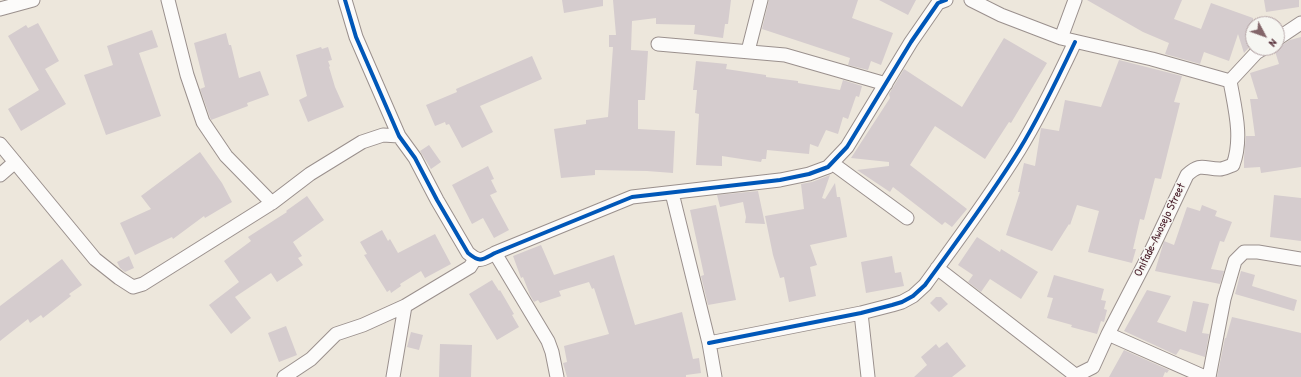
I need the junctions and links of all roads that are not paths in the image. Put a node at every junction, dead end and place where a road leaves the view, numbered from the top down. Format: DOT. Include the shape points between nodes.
graph roads {
  1 [pos="33,0"];
  2 [pos="168,0"];
  3 [pos="345,0"];
  4 [pos="761,0"];
  5 [pos="946,0"];
  6 [pos="971,0"];
  7 [pos="1075,0"];
  8 [pos="0,9"];
  9 [pos="1301,23"];
  10 [pos="1285,34"];
  11 [pos="1061,38"];
  12 [pos="1075,42"];
  13 [pos="658,44"];
  14 [pos="748,51"];
  15 [pos="1253,56"];
  16 [pos="1230,81"];
  17 [pos="886,84"];
  18 [pos="399,136"];
  19 [pos="0,144"];
  20 [pos="15,162"];
  21 [pos="832,163"];
  22 [pos="0,175"];
  23 [pos="672,193"];
  24 [pos="272,203"];
  25 [pos="907,218"];
  26 [pos="495,253"];
  27 [pos="475,259"];
  28 [pos="1301,259"];
  29 [pos="937,268"];
  30 [pos="405,306"];
  31 [pos="860,313"];
  32 [pos="1108,334"];
  33 [pos="709,342"];
  34 [pos="1074,376"];
  35 [pos="284,377"];
  36 [pos="393,377"];
  37 [pos="557,377"];
  38 [pos="715,377"];
  39 [pos="868,377"];
  40 [pos="1205,377"];
  41 [pos="1209,377"];
  1 -- 8 [label="street"];
  2 -- 24 [label="street" via="187,75 203,122 226,156"];
  3 -- 18 [label="street" via="356,37"];
  4 -- 14 [label="street"];
  5 -- 17 [label="street" via="938,3"];
  6 -- 11 [label="street" via="1001,15"];
  7 -- 11 [label="street"];
  9 -- 10 [label="street"];
  11 -- 12 [label="street"];
  12 -- 16 [label="street" via="1152,59"];
  12 -- 29 [label="street" via="1020,149"];
  13 -- 14 [label="street"];
  14 -- 17 [label="street" via="785,55"];
  15 -- 16 [label="street"];
  16 -- 32 [label="street, Onifade-Awosejo Street" via="1238,125 1237,155 1233,165 1221,169 1201,167 1187,176"];
  17 -- 21 [label="street" via="847,147"];
  18 -- 24 [label="street" via="384,135 362,142 310,174"];
  18 -- 27 [label="street" via="415,158 468,253"];
  19 -- 20 [label="street"];
  20 -- 22 [label="street"];
  20 -- 24 [label="street" via="95,259 133,287 143,284"];
  21 -- 23 [label="street" via="810,174 780,180"];
  21 -- 25 [label="street"];
  23 -- 26 [label="street" via="632,197"];
  23 -- 33 [label="street"];
  26 -- 27 [label="street" via="482,260"];
  26 -- 37 [label="street" via="548,341"];
  27 -- 30 [label="street" via="470,267"];
  28 -- 41 [label="street" via="1244,252 1234,261"];
  29 -- 31 [label="street" via="913,296 902,302"];
  29 -- 34 [label="street"];
  30 -- 35 [label="street" via="336,334 311,359"];
  30 -- 36 [label="street"];
  31 -- 33 [label="street"];
  31 -- 39 [label="street"];
  32 -- 34 [label="street, Onifade-Awosejo Street" via="1093,367"];
  32 -- 40 [label="street"];
  33 -- 38 [label="street"];
}
